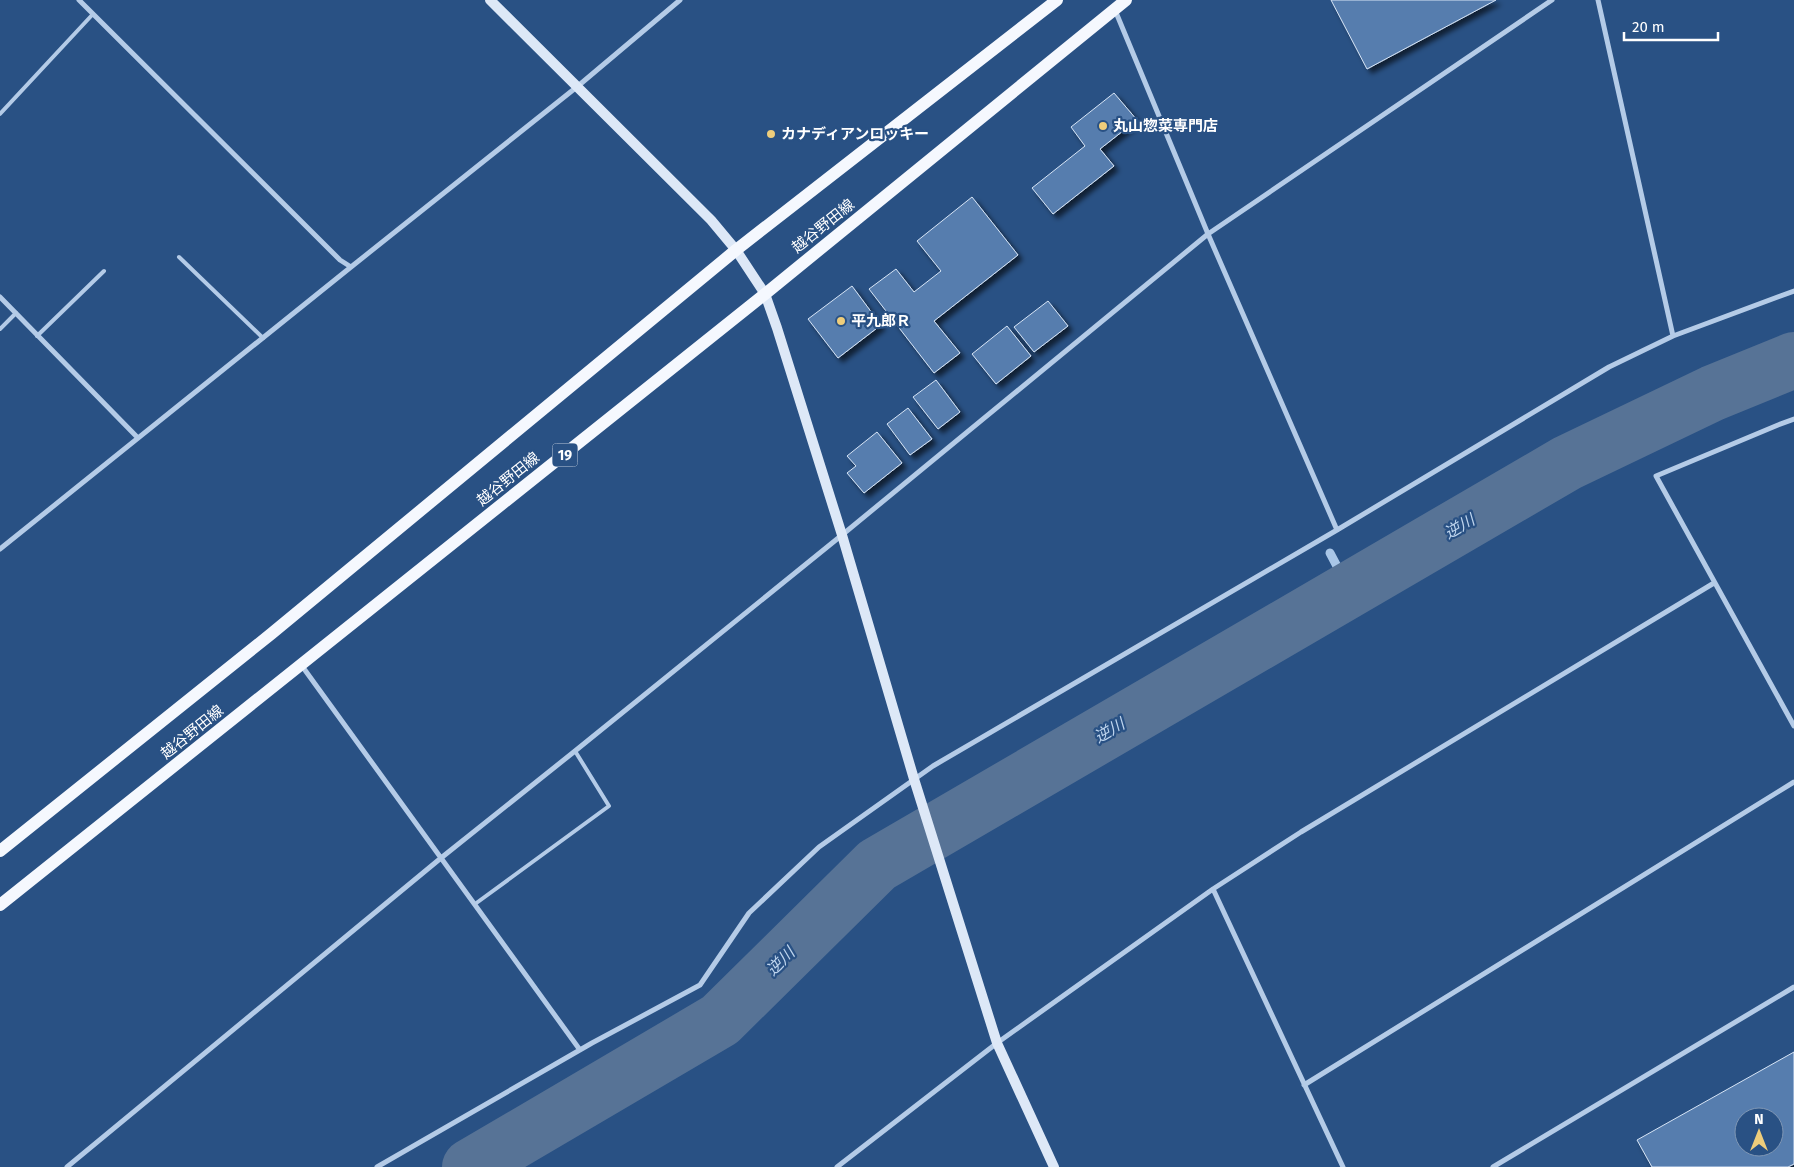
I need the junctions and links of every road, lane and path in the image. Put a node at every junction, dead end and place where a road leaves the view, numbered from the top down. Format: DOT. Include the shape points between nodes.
graph roads {
  1 [pos="79,0"];
  2 [pos="490,0"];
  3 [pos="680,0"];
  4 [pos="1057,0"];
  5 [pos="1126,0"];
  6 [pos="1552,0"];
  7 [pos="1598,0"];
  8 [pos="1115,9"];
  9 [pos="93,14"];
  10 [pos="578,86"];
  11 [pos="0,114"];
  12 [pos="1208,234"];
  13 [pos="736,250"];
  14 [pos="180,257"];
  15 [pos="351,267"];
  16 [pos="104,271"];
  17 [pos="1794,291"];
  18 [pos="765,294"];
  19 [pos="0,297"];
  20 [pos="16,313"];
  21 [pos="0,328"];
  22 [pos="37,336"];
  23 [pos="1673,336"];
  24 [pos="263,338"];
  25 [pos="1794,419"];
  26 [pos="138,438"];
  27 [pos="1337,530"];
  28 [pos="842,535"];
  29 [pos="0,550"];
  30 [pos="1714,583"];
  31 [pos="302,665"];
  32 [pos="1794,726"];
  33 [pos="576,751"];
  34 [pos="914,779"];
  35 [pos="1794,782"];
  36 [pos="0,852"];
  37 [pos="441,858"];
  38 [pos="1213,889"];
  39 [pos="475,904"];
  40 [pos="0,905"];
  41 [pos="1794,987"];
  42 [pos="998,1043"];
  43 [pos="580,1050"];
  44 [pos="1304,1085"];
  45 [pos="67,1167"];
  46 [pos="376,1167"];
  47 [pos="836,1167"];
  48 [pos="1054,1167"];
  49 [pos="1343,1167"];
  50 [pos="1492,1167"];
  1 -- 9 [label="street"];
  2 -- 10 [label="street"];
  3 -- 10 [label="street"];
  4 -- 13 [label="main road, 越谷野田線"];
  5 -- 8 [label="main road, 越谷野田線 / 19"];
  6 -- 12 [label="street"];
  7 -- 23 [label="street"];
  8 -- 12 [label="street"];
  8 -- 18 [label="main road, 越谷野田線 / 19"];
  9 -- 11 [label="lane"];
  9 -- 15 [label="street" via="340,260"];
  10 -- 13 [label="street" via="711,220"];
  10 -- 15 [label="street"];
  12 -- 27 [label="street"];
  12 -- 28 [label="street"];
  13 -- 18 [label="street"];
  13 -- 36 [label="main road, 越谷野田線" via="271,634"];
  14 -- 24 [label="lane"];
  15 -- 24 [label="street"];
  16 -- 22 [label="lane"];
  17 -- 23 [label="street"];
  18 -- 28 [label="street"];
  18 -- 31 [label="main road, 越谷野田線 / 19"];
  19 -- 20 [label="street"];
  20 -- 21 [label="lane"];
  20 -- 22 [label="street"];
  22 -- 26 [label="street"];
  23 -- 27 [label="street" via="1610,367"];
  24 -- 26 [label="street"];
  25 -- 30 [label="street" via="1656,476"];
  26 -- 29 [label="street"];
  27 -- 34 [label="street"];
  28 -- 33 [label="street"];
  28 -- 34 [label="street"];
  30 -- 32 [label="street"];
  30 -- 38 [label="street" via="1300,832"];
  31 -- 37 [label="street"];
  31 -- 40 [label="main road, 越谷野田線 / 19"];
  33 -- 37 [label="street"];
  33 -- 39 [label="lane" via="609,806"];
  34 -- 42 [label="street"];
  34 -- 43 [label="street" via="819,847 749,913 700,985"];
  35 -- 44 [label="street"];
  37 -- 39 [label="street"];
  37 -- 45 [label="street"];
  38 -- 42 [label="street"];
  38 -- 44 [label="street"];
  39 -- 43 [label="street"];
  41 -- 50 [label="street"];
  42 -- 47 [label="street"];
  42 -- 48 [label="street"];
  43 -- 46 [label="street"];
  44 -- 49 [label="street"];
}
